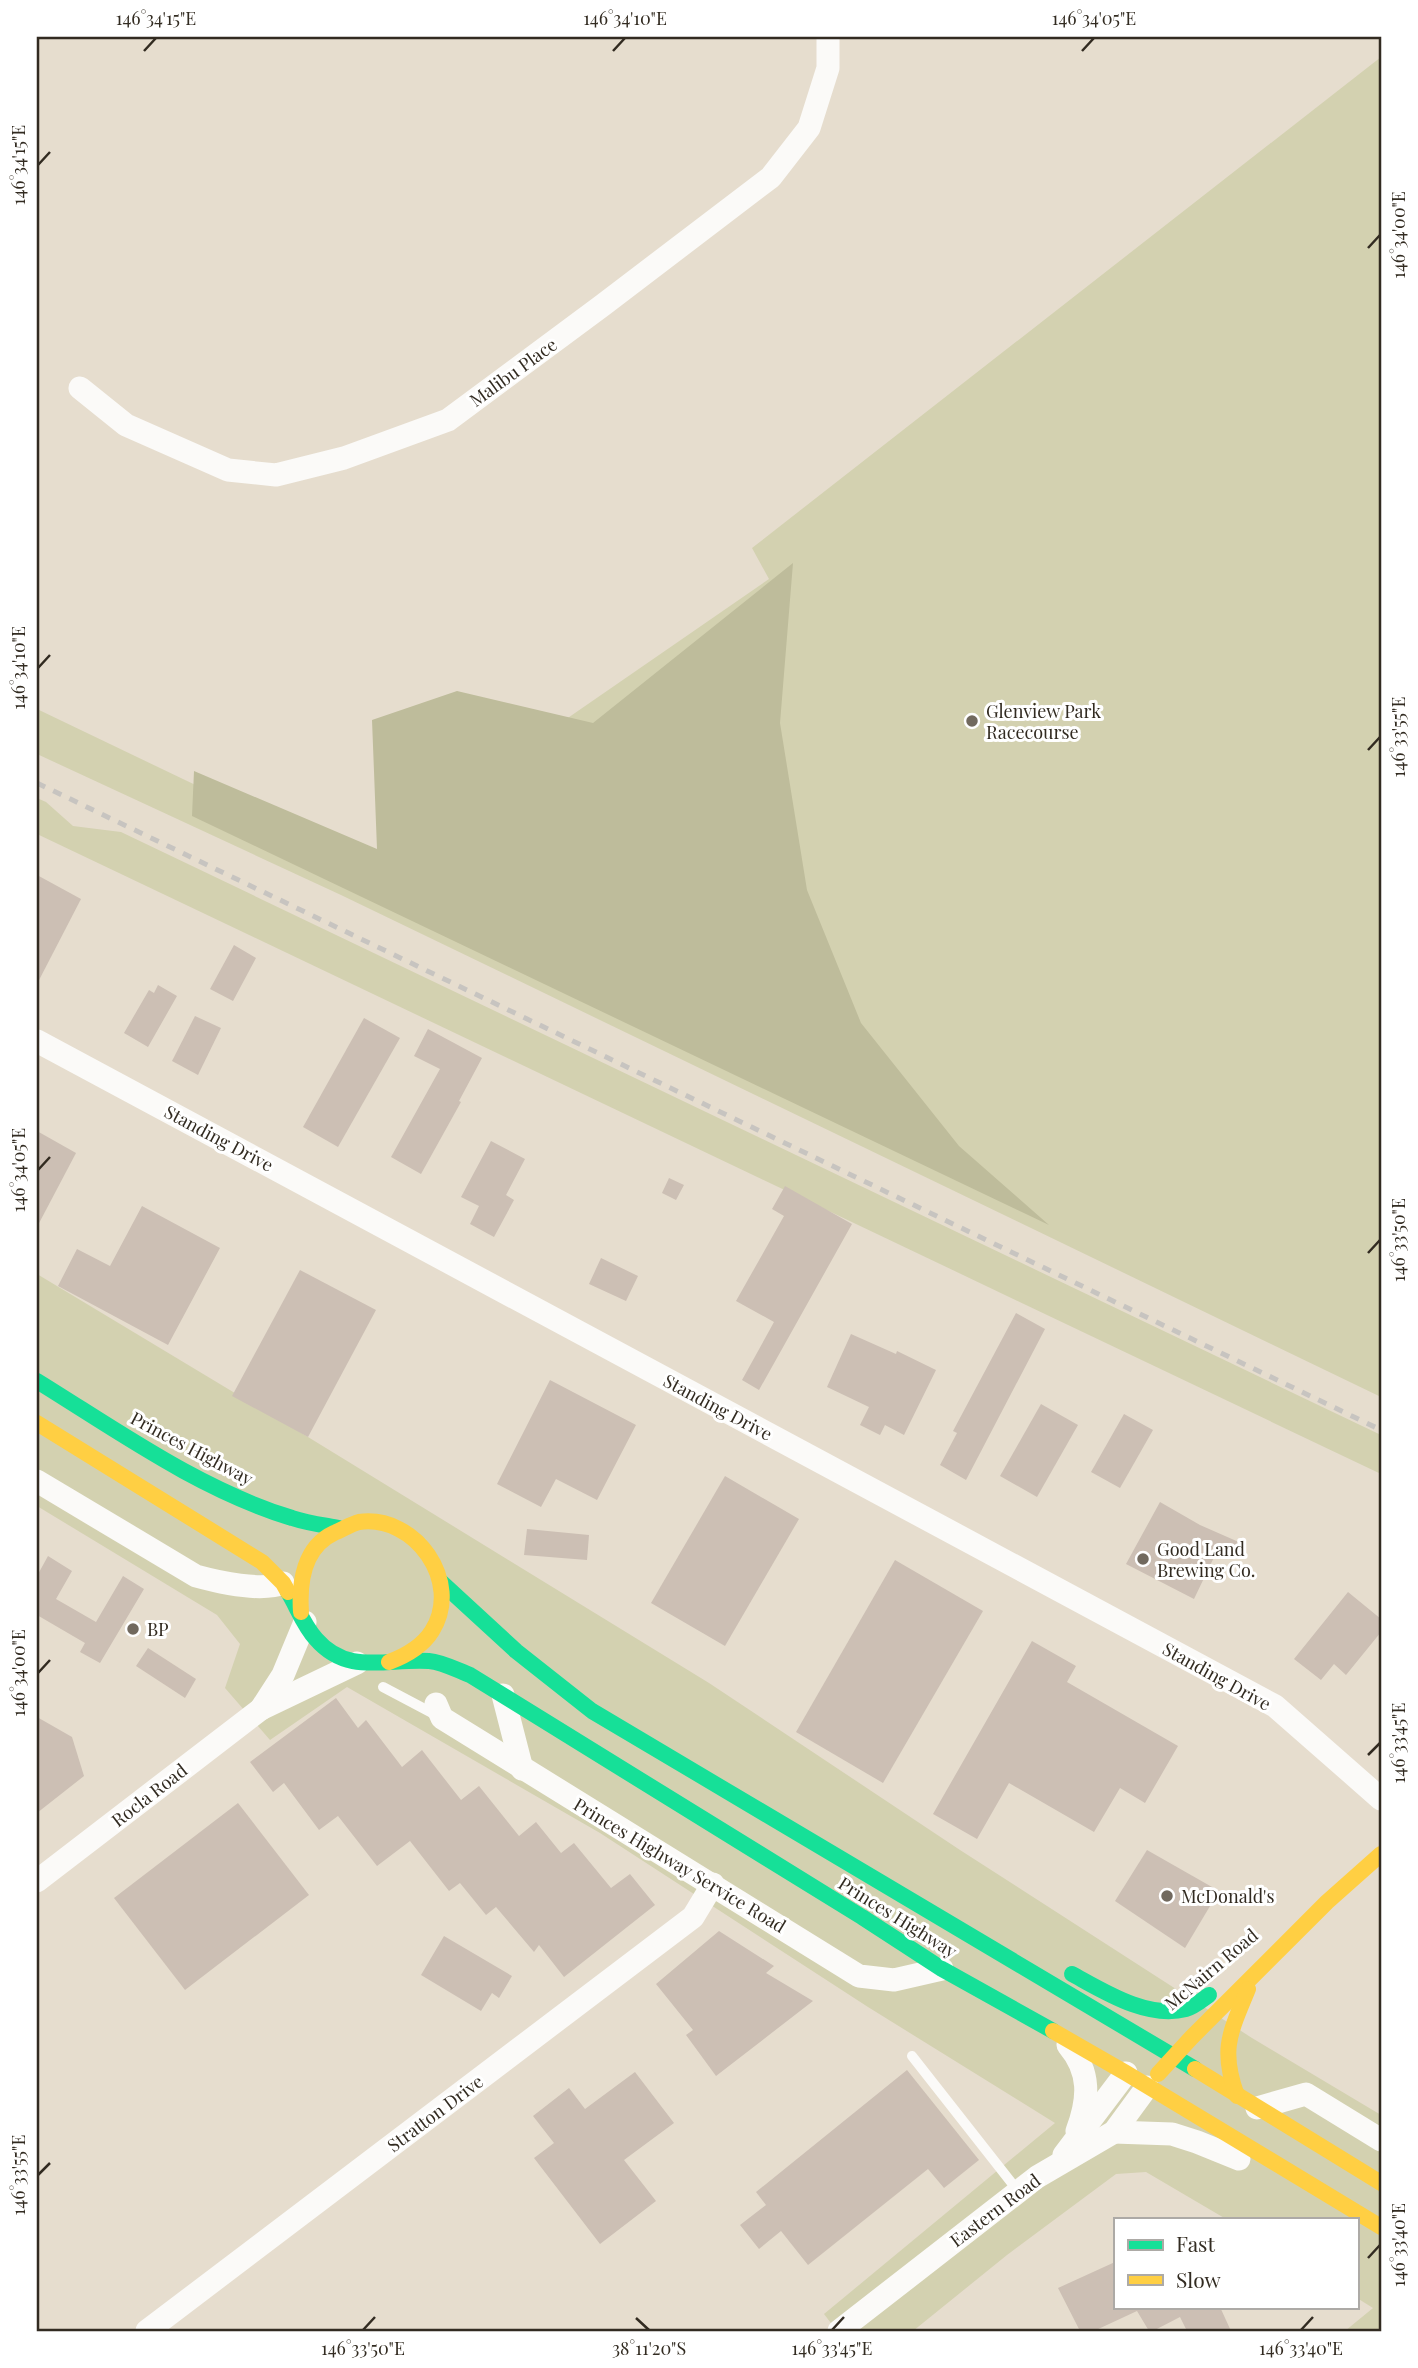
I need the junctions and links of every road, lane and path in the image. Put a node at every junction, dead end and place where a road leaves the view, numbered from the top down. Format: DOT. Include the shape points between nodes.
graph roads {
  1 [pos="828,37"];
  2 [pos="80,388"];
  3 [pos="37,1041"];
  4 [pos="37,1381"];
  5 [pos="37,1423"];
  6 [pos="37,1481"];
  7 [pos="339,1528"];
  8 [pos="441,1582"];
  9 [pos="283,1583"];
  10 [pos="303,1617"];
  11 [pos="389,1662"];
  12 [pos="357,1663"];
  13 [pos="383,1687"];
  14 [pos="503,1695"];
  15 [pos="261,1709"];
  16 [pos="439,1711"];
  17 [pos="522,1769"];
  18 [pos="1381,1799"];
  19 [pos="1381,1854"];
  20 [pos="37,1881"];
  21 [pos="881,1883"];
  22 [pos="713,1884"];
  23 [pos="1327,1902"];
  24 [pos="993,1949"];
  25 [pos="943,1952"];
  26 [pos="1253,1978"];
  27 [pos="1219,1986"];
  28 [pos="1063,2039"];
  29 [pos="1149,2049"];
  30 [pos="912,2056"];
  31 [pos="1174,2056"];
  32 [pos="1147,2087"];
  33 [pos="1237,2096"];
  34 [pos="1257,2108"];
  35 [pos="1114,2132"];
  36 [pos="1381,2140"];
  37 [pos="1069,2150"];
  38 [pos="1037,2177"];
  39 [pos="1381,2183"];
  40 [pos="1313,2186"];
  41 [pos="1018,2191"];
  42 [pos="1381,2227"];
  43 [pos="147,2331"];
  44 [pos="839,2331"];
  1 -- 2 [label="street, Malibu Place" via="828,68 809,128 771,177 448,420 344,458 276,475 228,470 126,425"];
  3 -- 18 [label="street, Standing Drive" via="1275,1706"];
  4 -- 7 [label="main road, Princes Highway" via="231,1494 288,1517"];
  5 -- 9 [label="main road, Princes Highway" via="262,1562"];
  6 -- 9 [label="street" via="196,1576 221,1583"];
  7 -- 8 [label="main road, Princes Highway" via="357,1522 395,1525 426,1547"];
  7 -- 10 [label="main road" via="319,1543 305,1563 299,1587"];
  8 -- 11 [label="main road, Princes Highway" via="442,1603 436,1623 409,1654"];
  8 -- 21 [label="main road, Princes Highway" via="516,1651 592,1711"];
  9 -- 10 [label="main road, Princes Highway"];
  10 -- 12 [label="main road, Princes Highway" via="326,1649"];
  10 -- 15 [label="street, Rocla Road" via="283,1675"];
  11 -- 12 [label="main road, Princes Highway"];
  11 -- 14 [label="main road, Princes Highway" via="431,1661 470,1675"];
  12 -- 15 [label="street, Rocla Road"];
  13 -- 16 [label="lane"];
  14 -- 17 [label="street"];
  14 -- 25 [label="main road, Princes Highway" via="862,1917"];
  15 -- 20 [label="street, Rocla Road"];
  16 -- 17 [label="street, Princes Highway Service Road"];
  17 -- 22 [label="street, Princes Highway Service Road"];
  19 -- 23 [label="main road, McNairn Road"];
  21 -- 24 [label="main road, Princes Highway"];
  21 -- 25 [label="main road" via="935,1930"];
  22 -- 25 [label="street, Princes Highway Service Road" via="859,1976 894,1980"];
  22 -- 43 [label="street, Stratton Drive" via="693,1917"];
  23 -- 26 [label="main road, McNairn Road"];
  23 -- 27 [label="main road, McNairn Road"];
  24 -- 27 [label="main road" via="1053,1964 1109,1994 1169,2012 1188,2009"];
  24 -- 29 [label="main road, Princes Highway"];
  25 -- 28 [label="main road, Princes Highway"];
  26 -- 31 [label="main road, McNairn Road"];
  26 -- 33 [label="main road" via="1229,2037 1227,2068"];
  27 -- 29 [label="main road, McNairn Road"];
  28 -- 29 [label="main road, Princes Highway"];
  28 -- 37 [label="street" via="1080,2059 1086,2087 1084,2111"];
  29 -- 31 [label="main road, Princes Highway"];
  29 -- 32 [label="main road, Princes Highway"];
  29 -- 37 [label="street"];
  30 -- 41 [label="lane"];
  31 -- 32 [label="main road, McNairn Road"];
  31 -- 33 [label="main road, Princes Highway"];
  32 -- 35 [label="street, Eastern Road"];
  32 -- 40 [label="main road, Princes Highway"];
  33 -- 34 [label="main road, Princes Highway"];
  34 -- 36 [label="street" via="1306,2094"];
  34 -- 39 [label="main road, Princes Highway"];
  35 -- 38 [label="street, Eastern Road"];
  35 -- 40 [label="street" via="1172,2134"];
  37 -- 38 [label="street"];
  38 -- 41 [label="street, Eastern Road"];
  40 -- 42 [label="main road, Princes Highway"];
  41 -- 44 [label="street, Eastern Road"];
}
